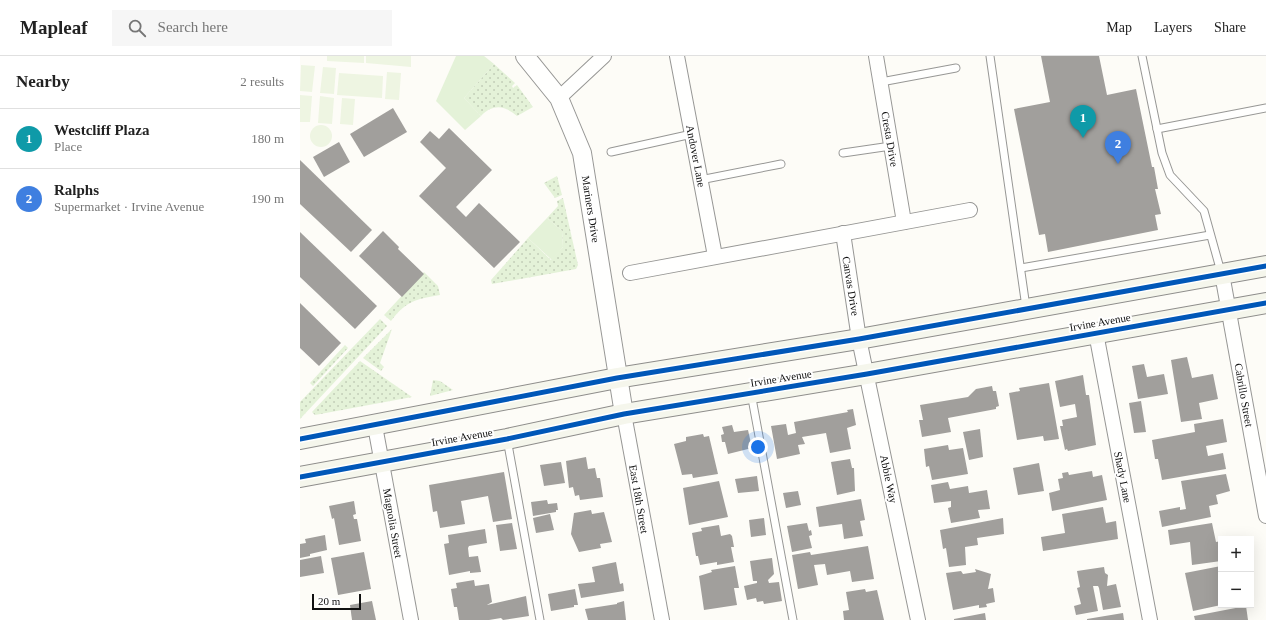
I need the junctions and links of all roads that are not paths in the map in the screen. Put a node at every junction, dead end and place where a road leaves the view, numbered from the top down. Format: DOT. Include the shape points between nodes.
graph roads {
  1 [pos="525,56"];
  2 [pos="604,56"];
  3 [pos="677,56"];
  4 [pos="876,56"];
  5 [pos="990,56"];
  6 [pos="1142,56"];
  7 [pos="956,68"];
  8 [pos="880,82"];
  9 [pos="559,98"];
  10 [pos="1266,108"];
  11 [pos="1157,129"];
  12 [pos="692,134"];
  13 [pos="891,146"];
  14 [pos="612,152"];
  15 [pos="843,153"];
  16 [pos="781,164"];
  17 [pos="700,180"];
  18 [pos="970,210"];
  19 [pos="904,222"];
  20 [pos="843,233"];
  21 [pos="1210,235"];
  22 [pos="715,256"];
  23 [pos="1266,266"];
  24 [pos="1021,268"];
  25 [pos="630,273"];
  26 [pos="1222,274"];
  27 [pos="1266,303"];
  28 [pos="1026,308"];
  29 [pos="1228,310"];
  30 [pos="1096,333"];
  31 [pos="859,339"];
  32 [pos="867,374"];
  33 [pos="617,378"];
  34 [pos="751,393"];
  35 [pos="624,414"];
  36 [pos="375,426"];
  37 [pos="300,439"];
  38 [pos="507,439"];
  39 [pos="381,462"];
  40 [pos="300,477"];
  41 [pos="1266,516"];
  42 [pos="411,620"];
  43 [pos="540,620"];
  44 [pos="662,620"];
  45 [pos="792,620"];
  46 [pos="918,620"];
  47 [pos="1150,620"];
  1 -- 9 [label="street, Mariners Drive"];
  2 -- 9 [label="street"];
  3 -- 12 [label="street, Andover Lane"];
  4 -- 8 [label="street, Cresta Drive"];
  5 -- 24 [label="lane"];
  6 -- 11 [label="lane"];
  7 -- 8 [label="lane"];
  8 -- 13 [label="street, Cresta Drive"];
  9 -- 33 [label="street, Mariners Drive" via="582,153"];
  10 -- 11 [label="lane"];
  11 -- 21 [label="lane" via="1170,175 1204,211"];
  12 -- 14 [label="lane"];
  12 -- 17 [label="street, Andover Lane"];
  13 -- 15 [label="lane"];
  13 -- 19 [label="street, Cresta Drive"];
  16 -- 17 [label="lane"];
  17 -- 22 [label="street, Andover Lane"];
  18 -- 19 [label="street"];
  19 -- 20 [label="street"];
  20 -- 22 [label="street"];
  20 -- 31 [label="street, Canvas Drive"];
  21 -- 24 [label="lane"];
  21 -- 26 [label="lane"];
  22 -- 25 [label="street"];
  23 -- 26 [label="main road"];
  24 -- 28 [label="lane"];
  26 -- 28 [label="main road"];
  26 -- 29 [label="street, Cabrillo Street"];
  27 -- 29 [label="main road, Irvine Avenue"];
  28 -- 31 [label="main road"];
  29 -- 30 [label="main road, Irvine Avenue"];
  29 -- 41 [label="street, Cabrillo Street"];
  30 -- 32 [label="main road, Irvine Avenue"];
  30 -- 47 [label="street, Shady Lane"];
  31 -- 32 [label="street, Abbie Way"];
  31 -- 33 [label="main road"];
  32 -- 34 [label="main road, Irvine Avenue"];
  32 -- 46 [label="street, Abbie Way"];
  33 -- 35 [label="street, East 18th Street"];
  33 -- 36 [label="main road"];
  34 -- 35 [label="main road, Irvine Avenue"];
  34 -- 45 [label="lane"];
  35 -- 38 [label="main road, Irvine Avenue"];
  35 -- 44 [label="street, East 18th Street"];
  36 -- 37 [label="main road"];
  36 -- 39 [label="street, Magnolia Street"];
  38 -- 39 [label="main road, Irvine Avenue"];
  38 -- 43 [label="lane"];
  39 -- 40 [label="main road, Irvine Avenue"];
  39 -- 42 [label="street, Magnolia Street"];
}
